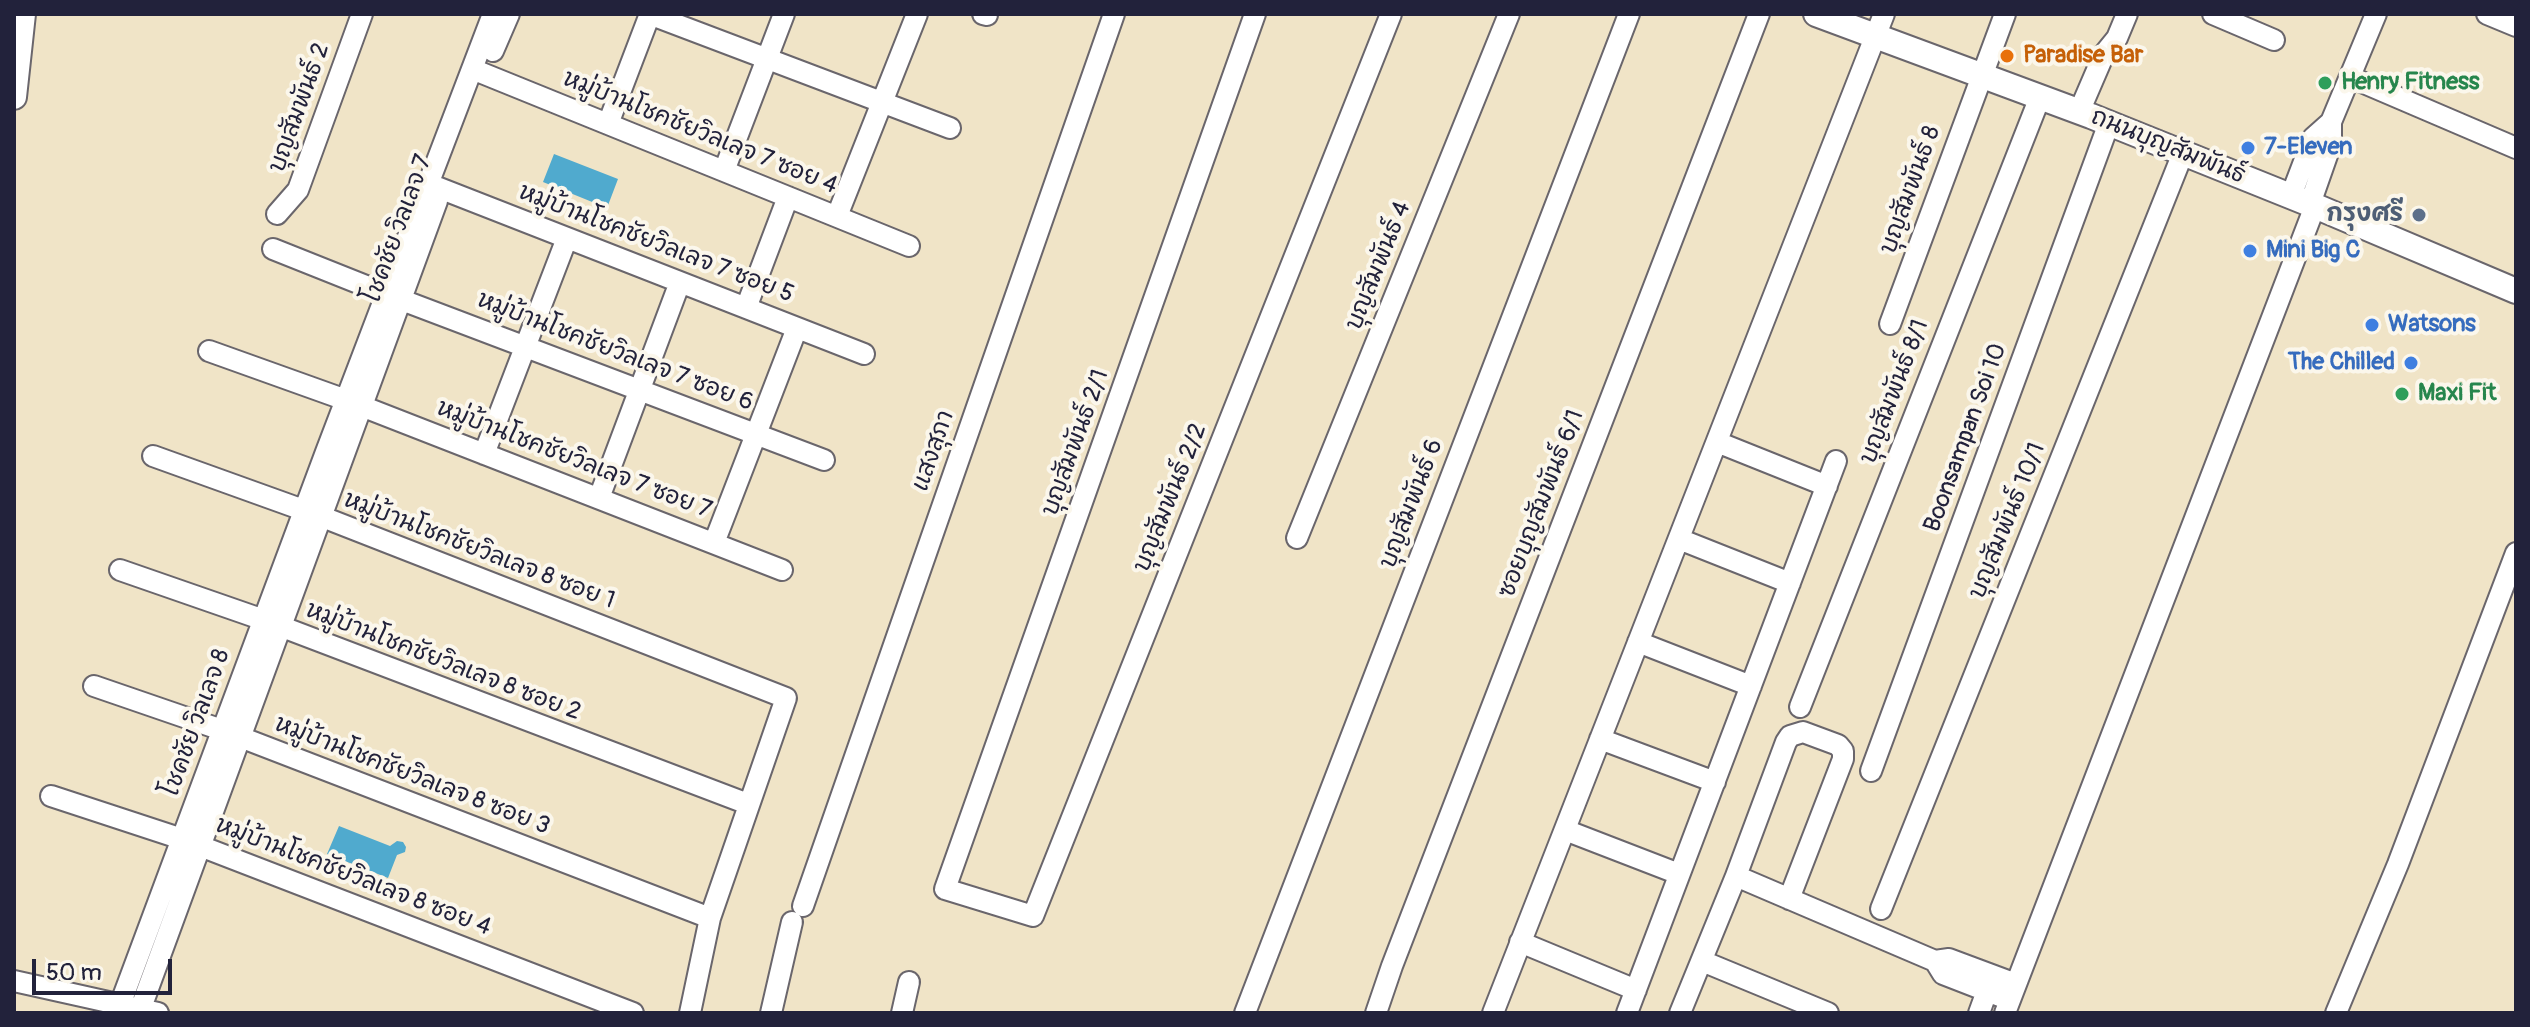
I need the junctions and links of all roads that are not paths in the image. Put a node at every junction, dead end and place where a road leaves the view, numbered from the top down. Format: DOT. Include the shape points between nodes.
graph roads {
  1 [pos="23,14"];
  2 [pos="362,14"];
  3 [pos="493,14"];
  4 [pos="509,14"];
  5 [pos="650,14"];
  6 [pos="784,14"];
  7 [pos="917,14"];
  8 [pos="1114,14"];
  9 [pos="1255,14"];
  10 [pos="1391,14"];
  11 [pos="1509,14"];
  12 [pos="1629,14"];
  13 [pos="1759,14"];
  14 [pos="1816,14"];
  15 [pos="2005,14"];
  16 [pos="2127,14"];
  17 [pos="2213,14"];
  18 [pos="2376,14"];
  19 [pos="2487,14"];
  20 [pos="1880,25"];
  21 [pos="2516,26"];
  22 [pos="2274,40"];
  23 [pos="766,59"];
  24 [pos="478,72"];
  25 [pos="1981,75"];
  26 [pos="2350,77"];
  27 [pos="14,97"];
  28 [pos="2040,97"];
  29 [pos="882,103"];
  30 [pos="2093,117"];
  31 [pos="608,124"];
  32 [pos="950,128"];
  33 [pos="2516,148"];
  34 [pos="2183,153"];
  35 [pos="724,171"];
  36 [pos="435,186"];
  37 [pos="788,197"];
  38 [pos="2305,202"];
  39 [pos="277,214"];
  40 [pos="837,216"];
  41 [pos="567,238"];
  42 [pos="909,246"];
  43 [pos="273,249"];
  44 [pos="680,282"];
  45 [pos="2516,291"];
  46 [pos="394,297"];
  47 [pos="746,308"];
  48 [pos="1890,324"];
  49 [pos="797,328"];
  50 [pos="526,347"];
  51 [pos="209,351"];
  52 [pos="864,354"];
  53 [pos="641,390"];
  54 [pos="353,403"];
  55 [pos="758,434"];
  56 [pos="1717,442"];
  57 [pos="484,454"];
  58 [pos="153,456"];
  59 [pos="333,457"];
  60 [pos="824,460"];
  61 [pos="1836,461"];
  62 [pos="1827,486"];
  63 [pos="599,498"];
  64 [pos="312,513"];
  65 [pos="1297,538"];
  66 [pos="1679,539"];
  67 [pos="714,543"];
  68 [pos="2516,553"];
  69 [pos="120,570"];
  70 [pos="782,570"];
  71 [pos="1790,583"];
  72 [pos="272,624"];
  73 [pos="1638,642"];
  74 [pos="94,686"];
  75 [pos="1751,686"];
  76 [pos="1800,707"];
  77 [pos="231,734"];
  78 [pos="1600,739"];
  79 [pos="1871,771"];
  80 [pos="1715,782"];
  81 [pos="51,796"];
  82 [pos="748,804"];
  83 [pos="1565,830"];
  84 [pos="191,843"];
  85 [pos="1679,874"];
  86 [pos="1736,876"];
  87 [pos="945,889"];
  88 [pos="1789,899"];
  89 [pos="1881,909"];
  90 [pos="710,918"];
  91 [pos="1520,942"];
  92 [pos="1702,961"];
  93 [pos="1935,961"];
  94 [pos="14,981"];
  95 [pos="909,982"];
  96 [pos="1636,990"];
  97 [pos="1987,991"];
  98 [pos="2010,999"];
  99 [pos="135,1010"];
  100 [pos="633,1013"];
  101 [pos="690,1013"];
  102 [pos="771,1013"];
  103 [pos="902,1013"];
  104 [pos="1245,1013"];
  105 [pos="1376,1013"];
  106 [pos="1493,1013"];
  107 [pos="1627,1013"];
  108 [pos="1680,1013"];
  109 [pos="1828,1013"];
  110 [pos="1979,1013"];
  111 [pos="2336,1013"];
  1 -- 27 [label="street"];
  2 -- 39 [label="street, บุญสัมพันธ์ 2" via="298,190"];
  3 -- 24 [label="street, โชคชัย วิลเลจ 7"];
  4 -- 24 [label="street, โชคชัย วิลเลจ 7"];
  5 -- 23 [label="street"];
  5 -- 31 [label="street"];
  6 -- 23 [label="street"];
  7 -- 29 [label="street"];
  8 -- 102 [label="street, แสงสุภา" via="798,914"];
  9 -- 87 [label="street, บุญสัมพันธ์ 2/1"];
  10 -- 87 [label="street, บุญสัมพันธ์ 2/2" via="1033,916"];
  11 -- 65 [label="street, บุญสัมพันธ์ 4"];
  12 -- 104 [label="street, บุญสัมพันธ์ 6"];
  13 -- 105 [label="street, ซอยบุญสัมพันธ์ 6/1"];
  14 -- 20 [label="street, ถนนบุญสัมพันธ์"];
  15 -- 25 [label="street, บุญสัมพันธ์ 8"];
  16 -- 30 [label="street, Boonsampan Soi 10"];
  17 -- 22 [label="street"];
  18 -- 26 [label="street"];
  19 -- 21 [label="street"];
  20 -- 25 [label="street, ถนนบุญสัมพันธ์"];
  20 -- 56 [label="street"];
  23 -- 29 [label="street"];
  23 -- 35 [label="street"];
  24 -- 31 [label="street, หมู่บ้านโชคชัยวิลเลจ 7 ซอย 4"];
  24 -- 36 [label="street, โชคชัย วิลเลจ 7"];
  25 -- 28 [label="street, ถนนบุญสัมพันธ์"];
  25 -- 48 [label="street, บุญสัมพันธ์ 8"];
  26 -- 33 [label="street"];
  26 -- 38 [label="street" via="2331,122 2331,144"];
  28 -- 30 [label="street, ถนนบุญสัมพันธ์"];
  28 -- 76 [label="street, บุญสัมพันธ์ 8/1"];
  29 -- 32 [label="street"];
  29 -- 40 [label="street"];
  30 -- 34 [label="street, ถนนบุญสัมพันธ์"];
  30 -- 79 [label="street, Boonsampan Soi 10"];
  31 -- 35 [label="street, หมู่บ้านโชคชัยวิลเลจ 7 ซอย 4"];
  34 -- 38 [label="street, ถนนบุญสัมพันธ์"];
  34 -- 89 [label="street, บุญสัมพันธ์ 10/1"];
  35 -- 37 [label="street, หมู่บ้านโชคชัยวิลเลจ 7 ซอย 4"];
  36 -- 41 [label="street, หมู่บ้านโชคชัยวิลเลจ 7 ซอย 5"];
  36 -- 46 [label="street, โชคชัย วิลเลจ 7"];
  37 -- 40 [label="street, หมู่บ้านโชคชัยวิลเลจ 7 ซอย 4"];
  37 -- 47 [label="street"];
  38 -- 45 [label="street, ถนนบุญสัมพันธ์"];
  38 -- 98 [label="street"];
  40 -- 42 [label="street, หมู่บ้านโชคชัยวิลเลจ 7 ซอย 4"];
  41 -- 44 [label="street, หมู่บ้านโชคชัยวิลเลจ 7 ซอย 5"];
  41 -- 50 [label="street"];
  43 -- 46 [label="street, หมู่บ้านโชคชัยวิลเลจ 7 ซอย 6"];
  44 -- 47 [label="street, หมู่บ้านโชคชัยวิลเลจ 7 ซอย 5"];
  44 -- 53 [label="street"];
  46 -- 50 [label="street, หมู่บ้านโชคชัยวิลเลจ 7 ซอย 6"];
  46 -- 54 [label="street, โชคชัย วิลเลจ 7"];
  47 -- 49 [label="street, หมู่บ้านโชคชัยวิลเลจ 7 ซอย 5"];
  49 -- 52 [label="street, หมู่บ้านโชคชัยวิลเลจ 7 ซอย 5"];
  49 -- 55 [label="street"];
  50 -- 53 [label="street, หมู่บ้านโชคชัยวิลเลจ 7 ซอย 6"];
  50 -- 57 [label="street"];
  51 -- 54 [label="street, หมู่บ้านโชคชัยวิลเลจ 7 ซอย 7"];
  53 -- 55 [label="street, หมู่บ้านโชคชัยวิลเลจ 7 ซอย 6"];
  53 -- 63 [label="street"];
  54 -- 57 [label="street, หมู่บ้านโชคชัยวิลเลจ 7 ซอย 7"];
  54 -- 59 [label="street, โชคชัย วิลเลจ 7"];
  55 -- 60 [label="street, หมู่บ้านโชคชัยวิลเลจ 7 ซอย 6"];
  55 -- 67 [label="street"];
  56 -- 62 [label="street"];
  56 -- 66 [label="street"];
  57 -- 63 [label="street, หมู่บ้านโชคชัยวิลเลจ 7 ซอย 7"];
  58 -- 64 [label="street, หมู่บ้านโชคชัยวิลเลจ 8 ซอย 1"];
  59 -- 64 [label="street, โชคชัย วิลเลจ 8"];
  61 -- 62 [label="street"];
  62 -- 71 [label="street"];
  63 -- 67 [label="street, หมู่บ้านโชคชัยวิลเลจ 7 ซอย 7"];
  64 -- 72 [label="street, โชคชัย วิลเลจ 8"];
  64 -- 82 [label="street, หมู่บ้านโชคชัยวิลเลจ 8 ซอย 1" via="786,698"];
  66 -- 71 [label="street"];
  66 -- 73 [label="street"];
  67 -- 70 [label="street, หมู่บ้านโชคชัยวิลเลจ 7 ซอย 7"];
  68 -- 111 [label="street"];
  69 -- 72 [label="street, หมู่บ้านโชคชัยวิลเลจ 8 ซอย 2"];
  71 -- 75 [label="street"];
  72 -- 77 [label="street, โชคชัย วิลเลจ 8"];
  72 -- 82 [label="street, หมู่บ้านโชคชัยวิลเลจ 8 ซอย 2"];
  73 -- 75 [label="street"];
  73 -- 78 [label="street"];
  74 -- 77 [label="street, หมู่บ้านโชคชัยวิลเลจ 8 ซอย 3"];
  75 -- 80 [label="street"];
  77 -- 84 [label="street, โชคชัย วิลเลจ 8"];
  77 -- 90 [label="street, หมู่บ้านโชคชัยวิลเลจ 8 ซอย 3"];
  78 -- 80 [label="street"];
  78 -- 83 [label="street"];
  80 -- 85 [label="street"];
  81 -- 84 [label="street, หมู่บ้านโชคชัยวิลเลจ 8 ซอย 4"];
  82 -- 90 [label="street"];
  83 -- 85 [label="street"];
  83 -- 91 [label="street"];
  84 -- 99 [label="street, โชคชัย วิลเลจ 8"];
  84 -- 100 [label="street, หมู่บ้านโชคชัยวิลเลจ 8 ซอย 4"];
  85 -- 96 [label="street"];
  86 -- 88 [label="street"];
  86 -- 88 [label="street" via="1790,736 1803,732 1838,745 1843,759"];
  86 -- 92 [label="street"];
  88 -- 93 [label="street"];
  90 -- 101 [label="street"];
  91 -- 96 [label="street"];
  91 -- 106 [label="street"];
  92 -- 108 [label="street"];
  92 -- 109 [label="street"];
  93 -- 97 [label="street" via="1943,974"];
  93 -- 98 [label="street" via="1949,959"];
  94 -- 99 [label="street"];
  95 -- 103 [label="street"];
  96 -- 107 [label="street"];
  97 -- 98 [label="street"];
  97 -- 110 [label="street"];
}
